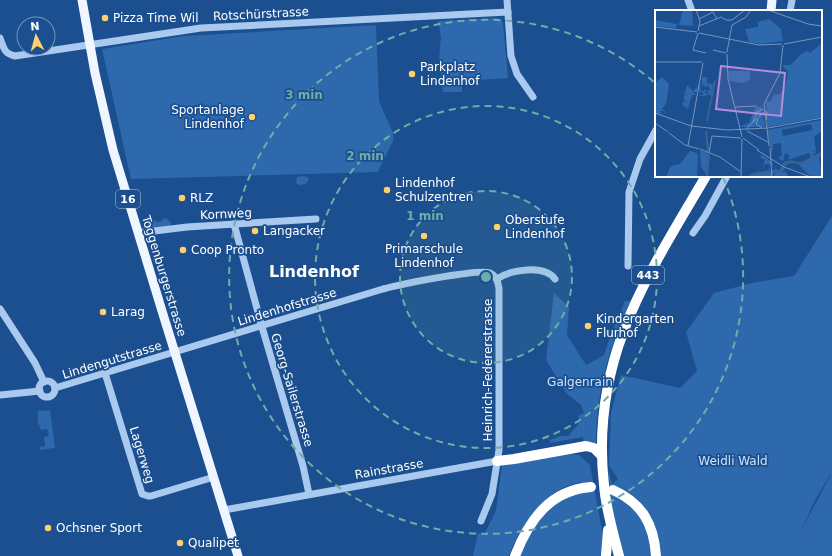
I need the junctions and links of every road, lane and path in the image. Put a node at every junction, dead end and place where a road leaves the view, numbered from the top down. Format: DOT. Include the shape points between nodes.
graph roads {
  1 [pos="82,0"];
  2 [pos="507,0"];
  3 [pos="688,0"];
  4 [pos="772,0"];
  5 [pos="792,0"];
  6 [pos="692,10"];
  7 [pos="771,10"];
  8 [pos="790,10"];
  9 [pos="508,12"];
  10 [pos="0,38"];
  11 [pos="89,45"];
  12 [pos="533,98"];
  13 [pos="655,132"];
  14 [pos="705,177"];
  15 [pos="726,177"];
  16 [pos="316,219"];
  17 [pos="234,224"];
  18 [pos="138,233"];
  19 [pos="693,233"];
  20 [pos="628,266"];
  21 [pos="497,279"];
  22 [pos="555,279"];
  23 [pos="0,309"];
  24 [pos="262,326"];
  25 [pos="175,352"];
  26 [pos="105,373"];
  27 [pos="44,382"];
  28 [pos="55,388"];
  29 [pos="40,391"];
  30 [pos="0,395"];
  31 [pos="602,456"];
  32 [pos="497,461"];
  33 [pos="214,477"];
  34 [pos="591,487"];
  35 [pos="612,490"];
  36 [pos="309,494"];
  37 [pos="224,510"];
  38 [pos="608,516"];
  39 [pos="481,521"];
  40 [pos="608,530"];
  41 [pos="238,556"];
  42 [pos="515,556"];
  43 [pos="606,556"];
  44 [pos="612,556"];
  45 [pos="619,556"];
  46 [pos="656,556"];
  1 -- 11 [label="main road, Toggenburgerstrasse / 16"];
  2 -- 9 [label="street"];
  3 -- 6 [label="street"];
  4 -- 7 [label="main road"];
  5 -- 8 [label="street"];
  9 -- 11 [label="street, Rotschürstrasse" via="201,28"];
  9 -- 12 [label="street" via="512,56 517,74"];
  10 -- 11 [label="street, Rotschürstrasse" via="8,54 15,56"];
  11 -- 18 [label="main road, Toggenburgerstrasse / 16" via="108,131"];
  13 -- 20 [label="street" via="640,158 629,192"];
  14 -- 31 [label="highway, 443" via="653,266 621,334 613,358 604,403"];
  15 -- 19 [label="street"];
  16 -- 17 [label="street, Kornweg"];
  17 -- 18 [label="street, Kornweg"];
  17 -- 24 [label="street, Georg-Sailerstrasse"];
  18 -- 25 [label="main road, Toggenburgerstrasse / 16"];
  21 -- 22 [label="street" via="511,272 534,270 548,273"];
  21 -- 24 [label="street, Lindenhofstrasse" via="491,273 480,272 398,286"];
  21 -- 32 [label="street, Heinrich-Federerstrasse"];
  23 -- 27 [label="street" via="36,363"];
  24 -- 25 [label="street, Lindenhofstrasse"];
  24 -- 36 [label="street, Georg-Sailerstrasse"];
  25 -- 26 [label="street, Lindengutstrasse"];
  25 -- 33 [label="main road, Toggenburgerstrasse / 16"];
  26 -- 28 [label="street, Lindengutstrasse"];
  26 -- 33 [label="street, Lagerweg" via="142,494 151,496"];
  27 -- 28 [label="street" via="51,382"];
  27 -- 29 [label="street"];
  28 -- 29 [label="street" via="53,395 49,397 44,397"];
  29 -- 30 [label="street"];
  31 -- 32 [label="highway" via="594,448 586,446"];
  31 -- 38 [label="highway, 443"];
  32 -- 36 [label="street, Rainstrasse"];
  32 -- 39 [label="street" via="492,494"];
  33 -- 37 [label="main road, Toggenburgerstrasse / 16"];
  34 -- 42 [label="highway" via="574,489 549,504 525,532"];
  35 -- 46 [label="highway" via="631,500 647,518 654,538"];
  36 -- 37 [label="street, Rainstrasse"];
  37 -- 41 [label="main road, Toggenburgerstrasse / 16"];
  38 -- 40 [label="highway, 443"];
  38 -- 45 [label="highway, 443"];
  40 -- 43 [label="highway"];
  40 -- 44 [label="highway, 443"];
}
